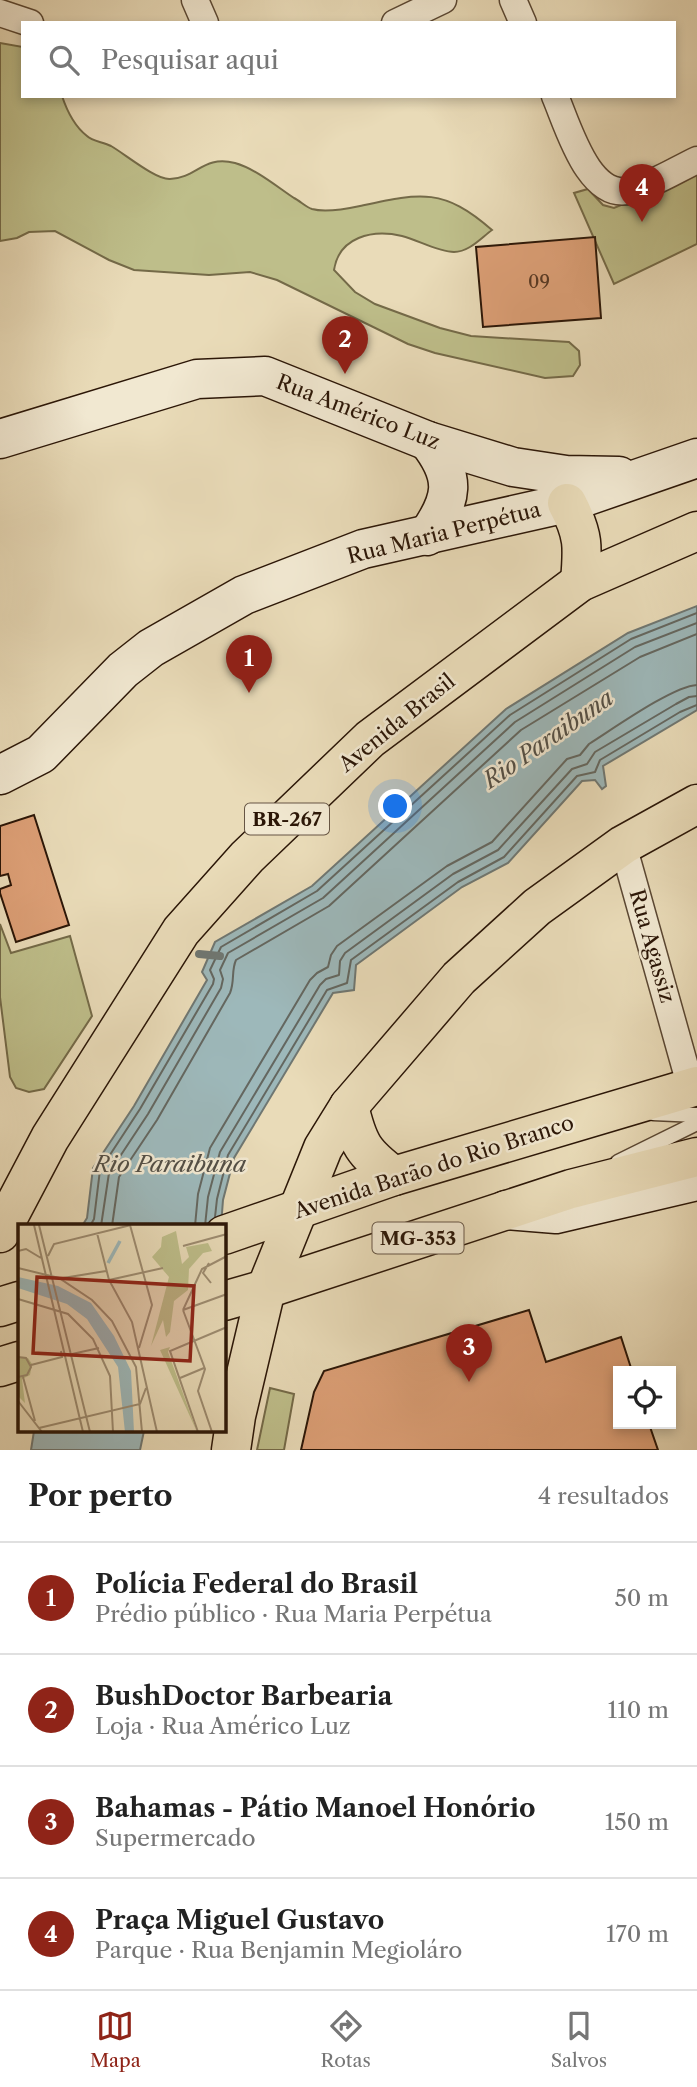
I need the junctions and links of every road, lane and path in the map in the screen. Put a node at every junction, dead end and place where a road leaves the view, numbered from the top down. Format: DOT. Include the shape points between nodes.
graph roads {
  1 [pos="195,0"];
  2 [pos="443,0"];
  3 [pos="513,0"];
  4 [pos="0,13"];
  5 [pos="24,21"];
  6 [pos="204,21"];
  7 [pos="399,21"];
  8 [pos="522,21"];
  9 [pos="556,98"];
  10 [pos="697,160"];
  11 [pos="0,439"];
  12 [pos="428,441"];
  13 [pos="697,458"];
  14 [pos="513,467"];
  15 [pos="638,477"];
  16 [pos="567,503"];
  17 [pos="515,515"];
  18 [pos="697,531"];
  19 [pos="427,536"];
  20 [pos="580,582"];
  21 [pos="0,775"];
  22 [pos="697,804"];
  23 [pos="623,845"];
  24 [pos="695,1103"];
  25 [pos="349,1107"];
  26 [pos="697,1157"];
  27 [pos="394,1176"];
  28 [pos="697,1181"];
  29 [pos="571,1189"];
  30 [pos="506,1210"];
  31 [pos="297,1211"];
  32 [pos="241,1230"];
  33 [pos="0,1233"];
  34 [pos="266,1289"];
  35 [pos="226,1300"];
  36 [pos="18,1301"];
  37 [pos="0,1307"];
  38 [pos="18,1361"];
  39 [pos="0,1367"];
  40 [pos="231,1450"];
  1 -- 6 [label="street"];
  2 -- 7 [label="street"];
  3 -- 8 [label="street"];
  4 -- 5 [label="street"];
  9 -- 10 [label="street" via="587,168 601,185 614,191 631,191"];
  11 -- 12 [label="street, Rua Américo Luz" via="197,379 265,376"];
  12 -- 14 [label="street, Rua Américo Luz"];
  12 -- 19 [label="street" via="449,482 445,507"];
  13 -- 15 [label="street, Rua Maria Perpétua"];
  14 -- 15 [label="street, Rua Américo Luz" via="566,475"];
  14 -- 17 [label="street" via="505,474 501,491"];
  15 -- 16 [label="street, Rua Maria Perpétua"];
  16 -- 17 [label="street, Rua Maria Perpétua"];
  16 -- 20 [label="main road" via="579,526"];
  17 -- 19 [label="street, Rua Maria Perpétua"];
  18 -- 20 [label="main road, Avenida Brasil / BR-267"];
  19 -- 21 [label="street, Rua Maria Perpétua" via="363,550 304,571 171,635 123,670 41,754"];
  20 -- 33 [label="main road, Avenida Brasil / BR-267" via="370,739 247,857 181,931 50,1138"];
  22 -- 23 [label="main road"];
  23 -- 24 [label="street, Rua Agassiz"];
  23 -- 25 [label="main road" via="537,907 459,978"];
  24 -- 27 [label="main road, Avenida Barão do Rio Branco" via="612,1111"];
  24 -- 29 [label="lane" via="625,1157"];
  25 -- 27 [label="main road" via="356,1137 371,1158"];
  25 -- 31 [label="main road" via="323,1148"];
  26 -- 29 [label="main road, MG-353"];
  27 -- 31 [label="main road, Avenida Barão do Rio Branco"];
  28 -- 30 [label="street" via="556,1214"];
  29 -- 30 [label="main road, MG-353"];
  30 -- 34 [label="main road, MG-353"];
  31 -- 32 [label="main road, Avenida Barão do Rio Branco"];
  31 -- 34 [label="main road"];
  34 -- 35 [label="main road, MG-353"];
  34 -- 40 [label="main road"];
  36 -- 37 [label="main road"];
  38 -- 39 [label="main road"];
}
